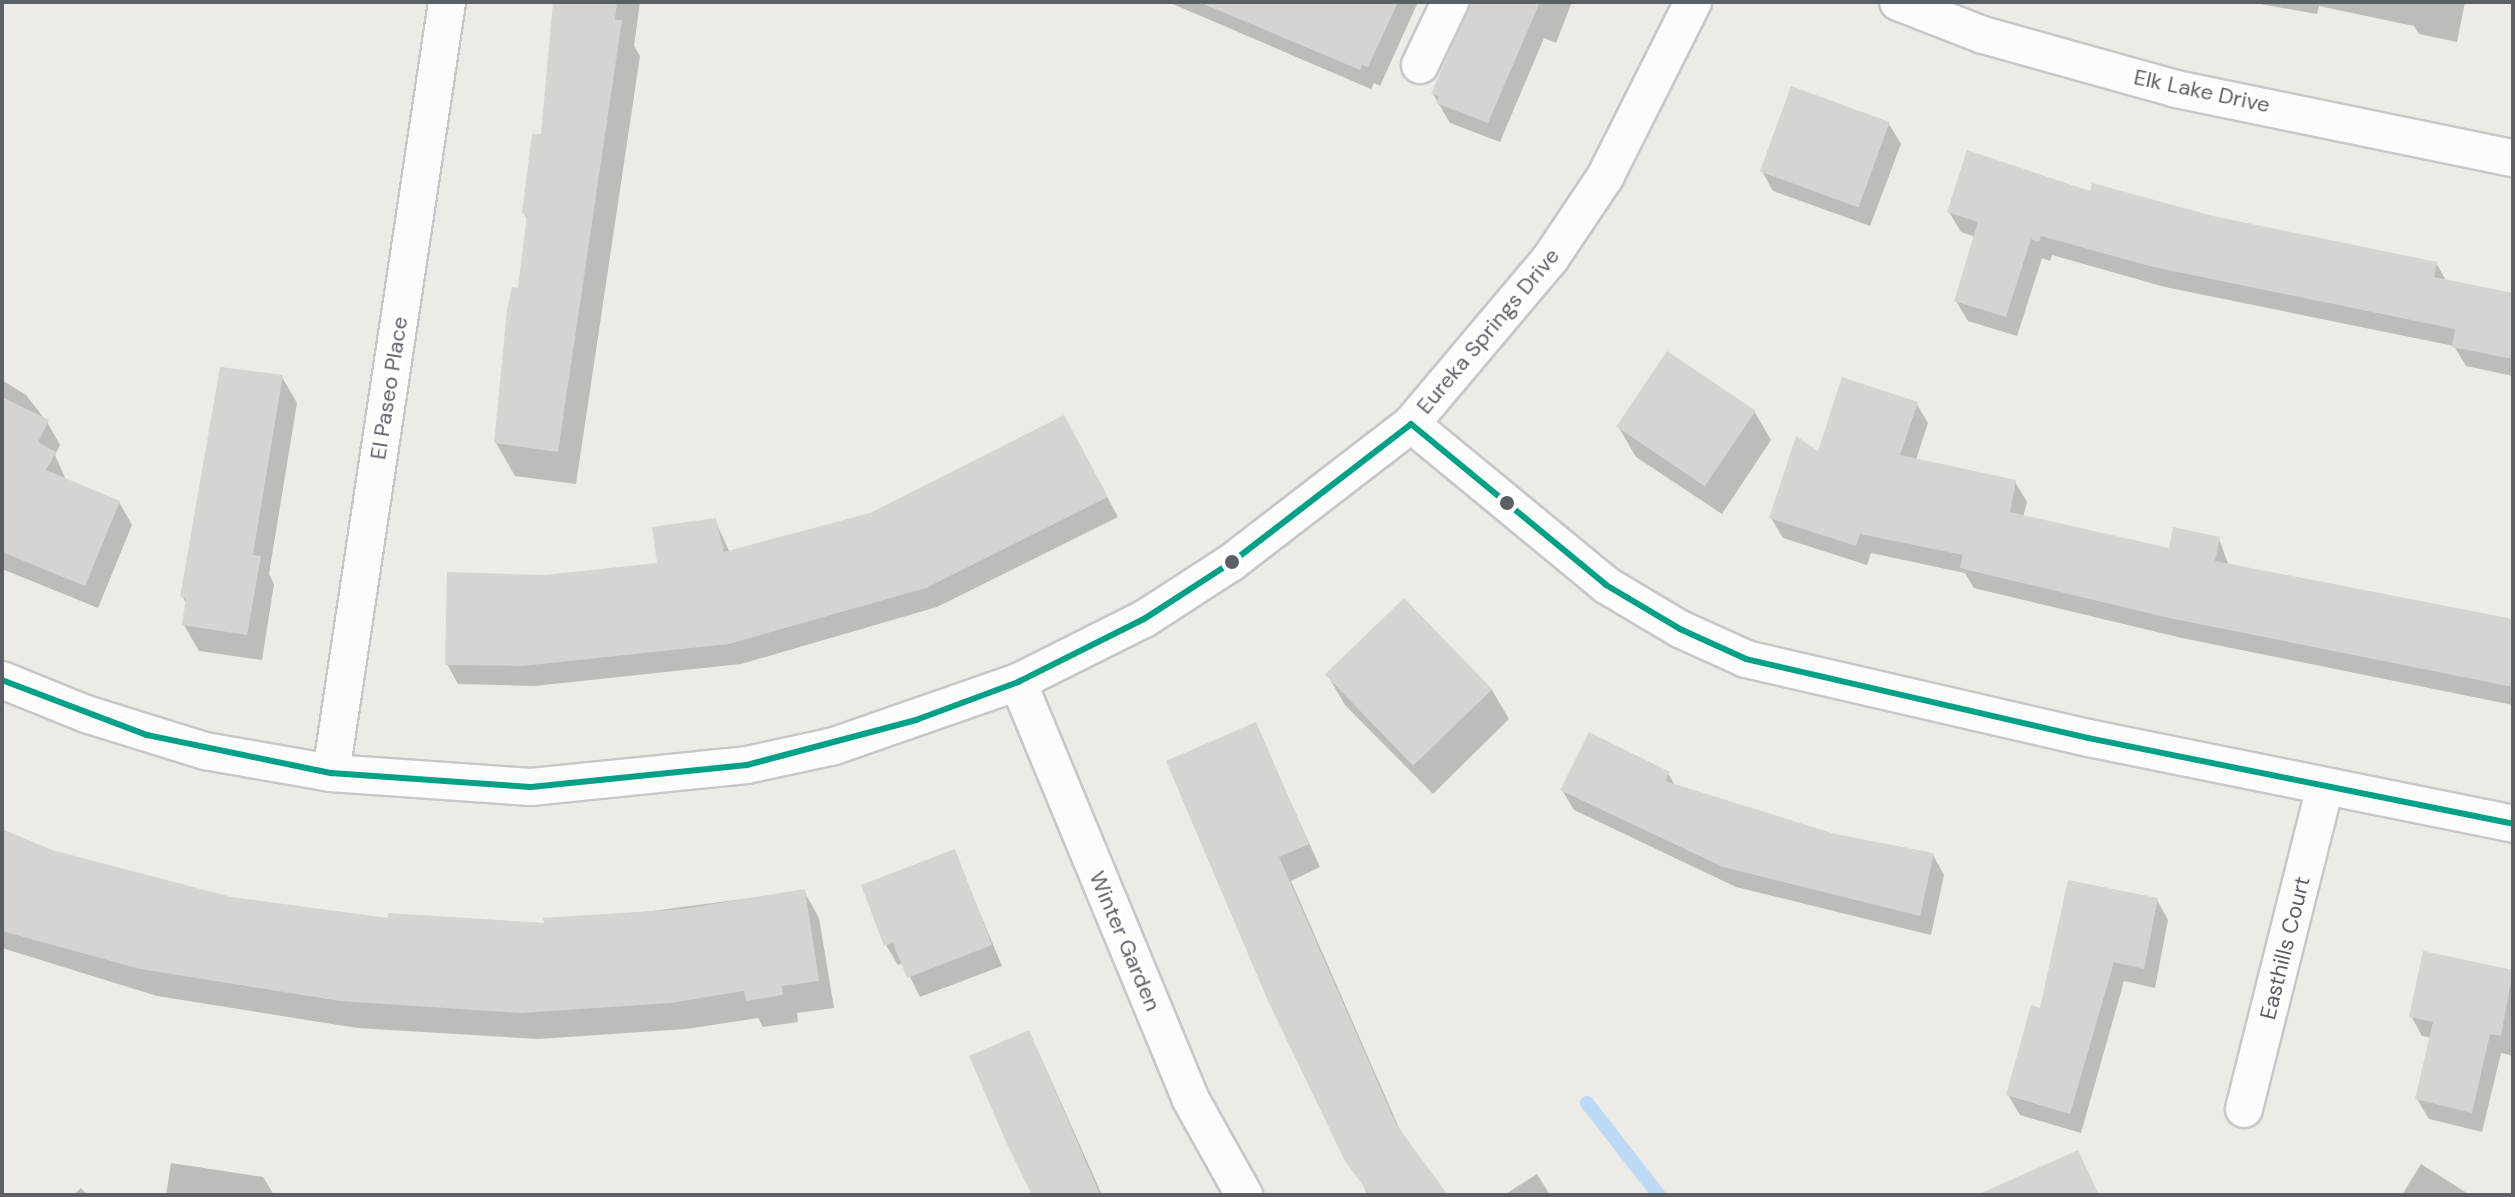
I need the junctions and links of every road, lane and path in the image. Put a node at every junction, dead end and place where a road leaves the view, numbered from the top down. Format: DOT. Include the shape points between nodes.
graph roads {
  1 [pos="447,2"];
  2 [pos="1450,2"];
  3 [pos="1693,2"];
  4 [pos="1898,2"];
  5 [pos="1420,65"];
  6 [pos="2513,158"];
  7 [pos="1411,424"];
  8 [pos="2,680"];
  9 [pos="1018,682"];
  10 [pos="331,773"];
  11 [pos="2325,787"];
  12 [pos="2513,824"];
  13 [pos="2244,1109"];
  14 [pos="1244,1195"];
  1 -- 10 [label="street, El Paseo Place"];
  2 -- 5 [label="street"];
  3 -- 7 [label="street, Eureka Springs Drive" via="1646,103 1589,201 1550,259"];
  4 -- 6 [label="street, Elk Lake Drive" via="1983,35 2176,89"];
  7 -- 9 [label="street, Eureka Springs Drive" via="1232,562 1144,619"];
  7 -- 11 [label="street" via="1606,585 1680,629 1746,659"];
  8 -- 10 [label="street, Eureka Springs Drive" via="147,735"];
  9 -- 10 [label="street, Eureka Springs Drive" via="834,746 671,777 531,787"];
  9 -- 14 [label="street, Winter Garden" via="1191,1100"];
  11 -- 12 [label="street"];
  11 -- 13 [label="street, Easthills Court"];
}
